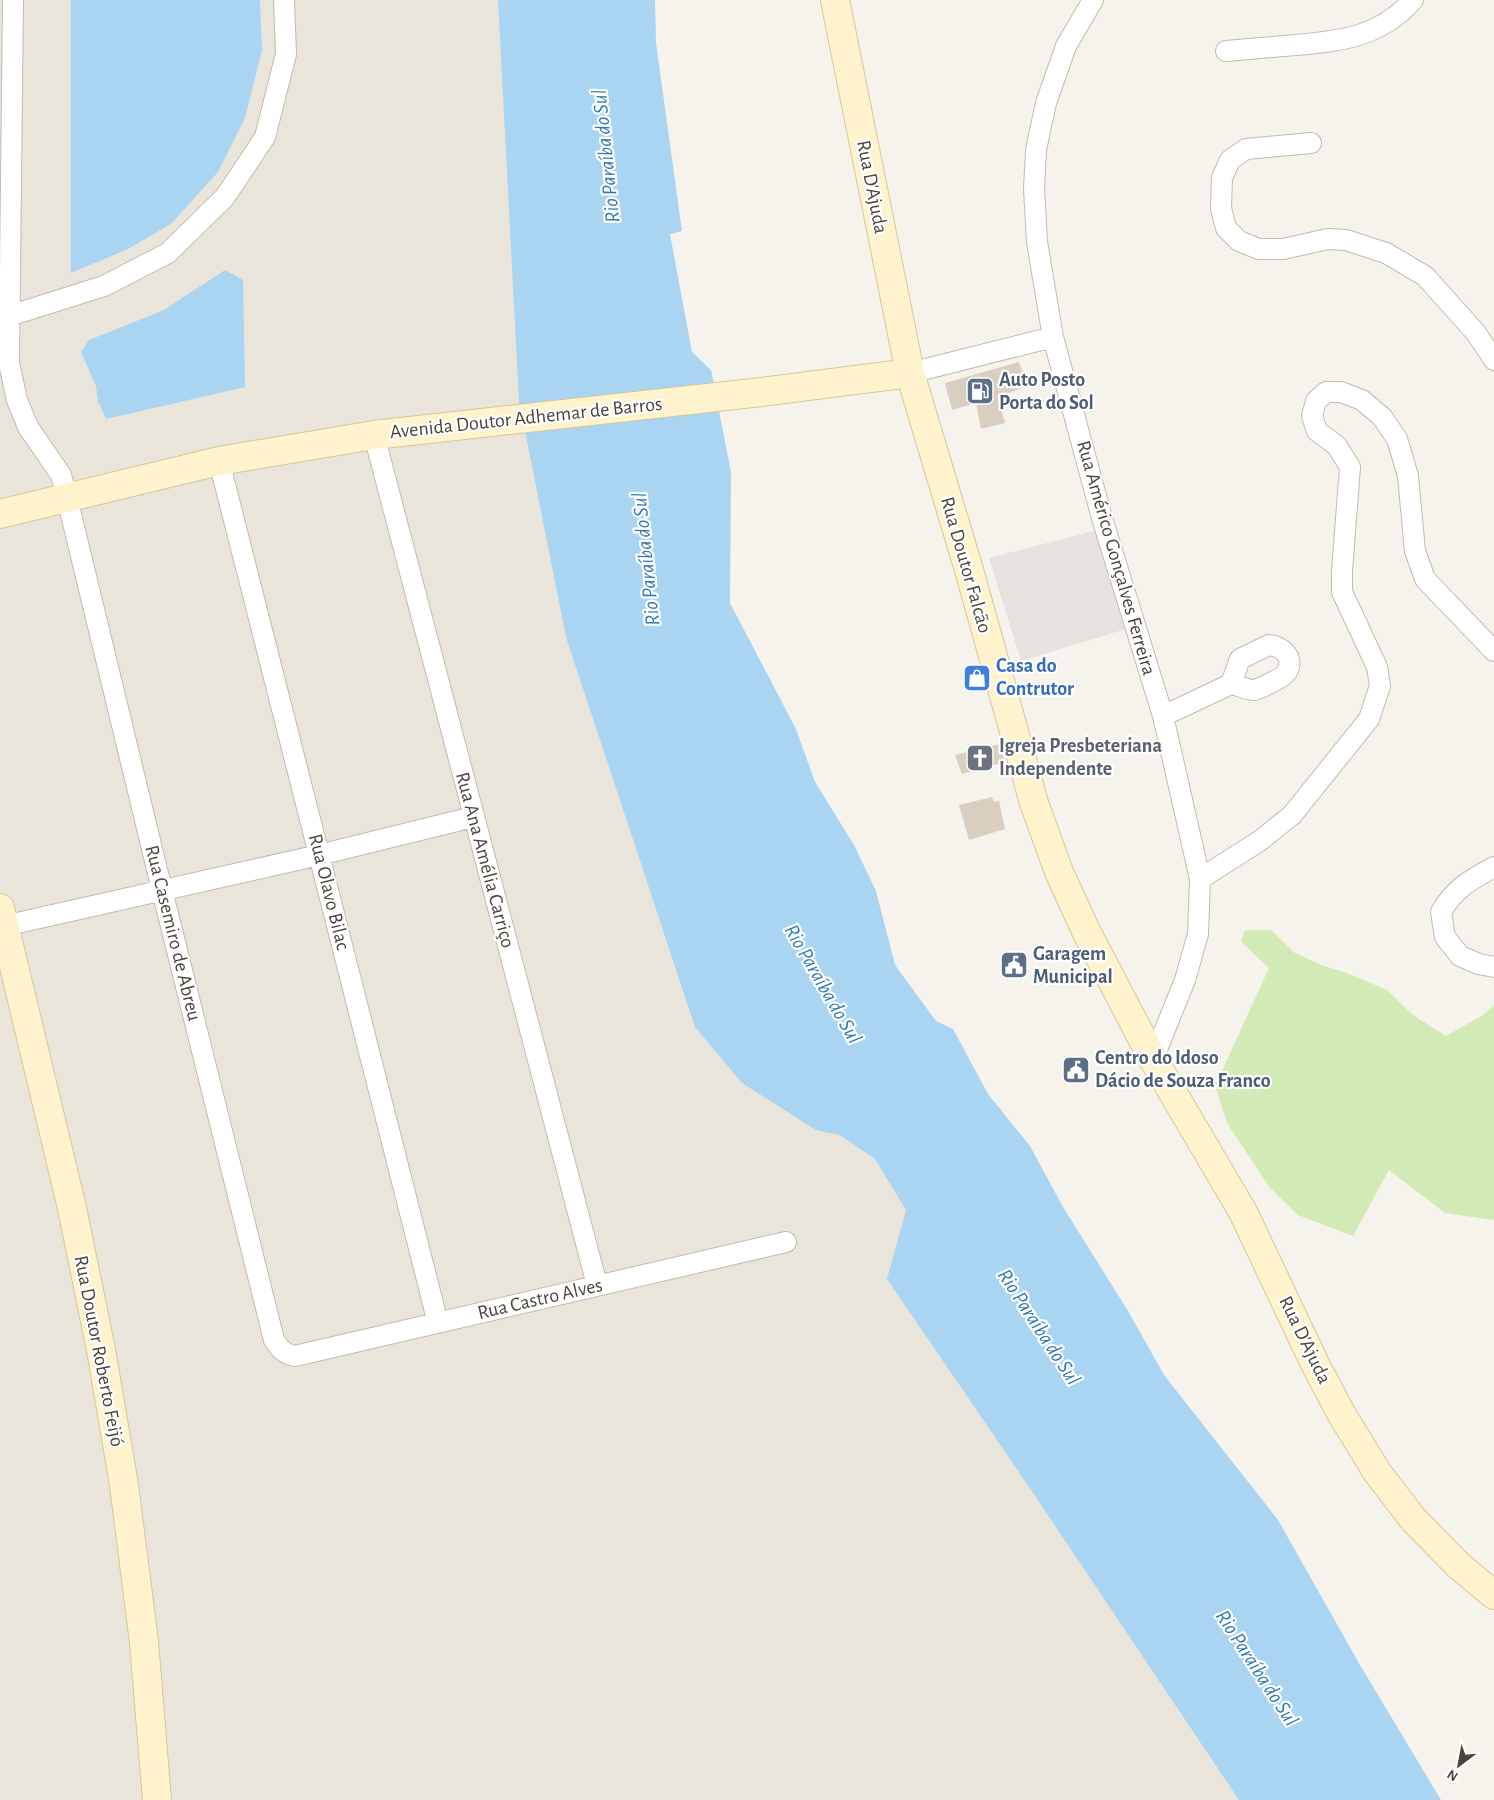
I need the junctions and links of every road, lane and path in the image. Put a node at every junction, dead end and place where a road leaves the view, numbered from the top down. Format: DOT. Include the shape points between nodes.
graph roads {
  1 [pos="13,0"];
  2 [pos="284,0"];
  3 [pos="835,0"];
  4 [pos="1413,0"];
  5 [pos="1090,1"];
  6 [pos="1226,51"];
  7 [pos="1311,143"];
  8 [pos="4,316"];
  9 [pos="1054,337"];
  10 [pos="1494,360"];
  11 [pos="910,373"];
  12 [pos="374,435"];
  13 [pos="219,461"];
  14 [pos="67,498"];
  15 [pos="0,514"];
  16 [pos="1494,651"];
  17 [pos="1231,684"];
  18 [pos="1163,716"];
  19 [pos="473,817"];
  20 [pos="320,855"];
  21 [pos="1494,867"];
  22 [pos="1200,879"];
  23 [pos="162,890"];
  24 [pos="2,917"];
  25 [pos="1494,967"];
  26 [pos="1153,1059"];
  27 [pos="786,1242"];
  28 [pos="596,1285"];
  29 [pos="438,1323"];
  30 [pos="295,1356"];
  31 [pos="1494,1595"];
  32 [pos="157,1800"];
  1 -- 8 [label="street"];
  2 -- 8 [label="street" via="286,54 265,137 226,197 168,253 104,286"];
  3 -- 11 [label="main road, Rua D'Ajuda"];
  4 -- 6 [label="street" via="1386,24 1361,36 1333,42"];
  5 -- 9 [label="street, Rua Américo Gonçalves Ferreira" via="1066,46 1046,103 1036,150 1037,242"];
  7 -- 10 [label="street" via="1246,149 1230,160 1222,178 1221,208 1226,228 1239,241 1259,249 1283,249 1328,239 1346,240 1386,253 1425,276 1476,333"];
  8 -- 14 [label="street" via="17,400 28,427 61,475"];
  9 -- 11 [label="street, Avenida Doutor Adhemar de Barros"];
  9 -- 18 [label="street, Rua Américo Gonçalves Ferreira" via="1102,518"];
  11 -- 12 [label="main road, Avenida Doutor Adhemar de Barros"];
  11 -- 26 [label="main road, Rua Doutor Falcão" via="1034,803 1059,872 1086,931"];
  12 -- 13 [label="main road, Avenida Doutor Adhemar de Barros"];
  12 -- 19 [label="street, Rua Ana Amélia Carriço"];
  13 -- 14 [label="main road, Avenida Doutor Adhemar de Barros"];
  13 -- 20 [label="street, Rua Olavo Bilac"];
  14 -- 15 [label="main road, Avenida Doutor Adhemar de Barros"];
  14 -- 23 [label="street, Rua Casemiro de Abreu"];
  16 -- 22 [label="street" via="1425,579 1415,551 1408,476 1397,439 1382,417 1362,400 1341,392 1326,392 1316,401 1312,416 1317,431 1337,446 1350,467 1342,592 1377,667 1380,686 1369,719 1292,815 1261,840"];
  17 -- 18 [label="street"];
  18 -- 22 [label="street, Rua Américo Gonçalves Ferreira"];
  19 -- 20 [label="street"];
  19 -- 28 [label="street, Rua Ana Amélia Carriço"];
  20 -- 23 [label="street"];
  20 -- 29 [label="street, Rua Olavo Bilac"];
  21 -- 25 [label="street" via="1465,883 1440,912 1445,937 1460,956"];
  22 -- 26 [label="street, Rua Américo Gonçalves Ferreira" via="1198,934 1185,980"];
  23 -- 24 [label="street"];
  23 -- 30 [label="street, Rua Casemiro de Abreu" via="274,1340 279,1349"];
  24 -- 32 [label="main road, Rua Doutor Roberto Feijó" via="72,1208 102,1359 124,1485 144,1642"];
  26 -- 31 [label="main road, Rua D'Ajuda" via="1243,1212 1315,1364 1377,1472 1413,1519"];
  27 -- 28 [label="street, Rua Castro Alves"];
  28 -- 29 [label="street, Rua Castro Alves"];
  29 -- 30 [label="street, Rua Castro Alves"];
}
